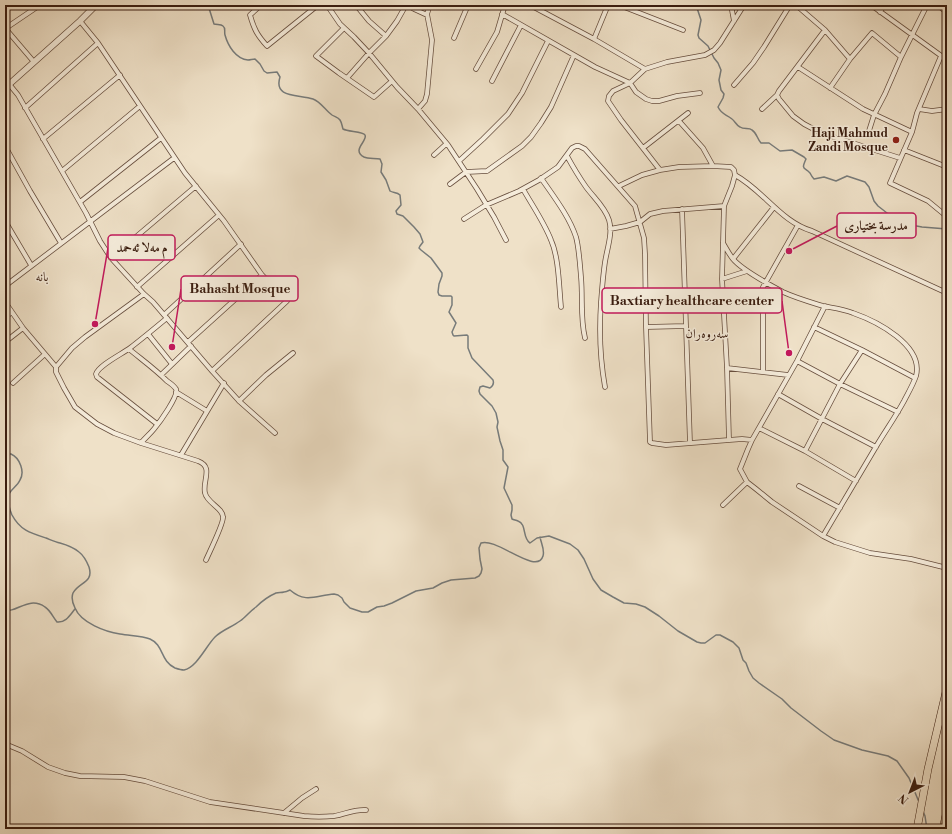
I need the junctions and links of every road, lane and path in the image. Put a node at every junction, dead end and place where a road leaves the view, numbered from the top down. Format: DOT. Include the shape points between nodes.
graph roads {
  1 [pos="40,5"];
  2 [pos="96,5"];
  3 [pos="261,5"];
  4 [pos="318,5"];
  5 [pos="327,5"];
  6 [pos="407,5"];
  7 [pos="430,5"];
  8 [pos="468,5"];
  9 [pos="505,5"];
  10 [pos="530,5"];
  11 [pos="608,5"];
  12 [pos="619,5"];
  13 [pos="731,5"];
  14 [pos="744,5"];
  15 [pos="790,5"];
  16 [pos="796,5"];
  17 [pos="870,5"];
  18 [pos="884,5"];
  19 [pos="927,5"];
  20 [pos="938,5"];
  21 [pos="357,6"];
  22 [pos="880,12"];
  23 [pos="947,13"];
  24 [pos="502,14"];
  25 [pos="427,15"];
  26 [pos="80,21"];
  27 [pos="734,21"];
  28 [pos="521,25"];
  29 [pos="5,28"];
  30 [pos="344,28"];
  31 [pos="683,30"];
  32 [pos="825,30"];
  33 [pos="912,34"];
  34 [pos="386,36"];
  35 [pos="454,38"];
  36 [pos="594,39"];
  37 [pos="548,41"];
  38 [pos="98,43"];
  39 [pos="369,53"];
  40 [pos="574,55"];
  41 [pos="941,56"];
  42 [pos="901,57"];
  43 [pos="850,59"];
  44 [pos="947,60"];
  45 [pos="34,62"];
  46 [pos="798,66"];
  47 [pos="476,69"];
  48 [pos="645,69"];
  49 [pos="120,75"];
  50 [pos="347,78"];
  51 [pos="392,81"];
  52 [pos="492,82"];
  53 [pos="630,83"];
  54 [pos="734,85"];
  55 [pos="7,86"];
  56 [pos="830,88"];
  57 [pos="700,93"];
  58 [pos="778,95"];
  59 [pos="140,106"];
  60 [pos="25,108"];
  61 [pos="418,108"];
  62 [pos="762,109"];
  63 [pos="919,109"];
  64 [pos="947,109"];
  65 [pos="688,113"];
  66 [pos="874,115"];
  67 [pos="679,121"];
  68 [pos="912,132"];
  69 [pos="868,134"];
  70 [pos="161,138"];
  71 [pos="42,139"];
  72 [pos="448,145"];
  73 [pos="5,146"];
  74 [pos="643,148"];
  75 [pos="904,150"];
  76 [pos="434,155"];
  77 [pos="567,156"];
  78 [pos="174,158"];
  79 [pos="900,158"];
  80 [pos="458,161"];
  81 [pos="713,166"];
  82 [pos="947,167"];
  83 [pos="660,170"];
  84 [pos="62,171"];
  85 [pos="466,172"];
  86 [pos="735,175"];
  87 [pos="541,178"];
  88 [pos="450,184"];
  89 [pos="196,186"];
  90 [pos="619,186"];
  91 [pos="523,189"];
  92 [pos="80,202"];
  93 [pos="486,205"];
  94 [pos="724,206"];
  95 [pos="774,207"];
  96 [pos="682,209"];
  97 [pos="220,215"];
  98 [pos="945,215"];
  99 [pos="464,219"];
  100 [pos="5,221"];
  101 [pos="90,221"];
  102 [pos="640,222"];
  103 [pos="798,225"];
  104 [pos="610,229"];
  105 [pos="506,240"];
  106 [pos="61,243"];
  107 [pos="723,243"];
  108 [pos="240,244"];
  109 [pos="111,258"];
  110 [pos="733,259"];
  111 [pos="31,266"];
  112 [pos="747,271"];
  113 [pos="262,275"];
  114 [pos="722,279"];
  115 [pos="765,282"];
  116 [pos="5,286"];
  117 [pos="137,287"];
  118 [pos="947,293"];
  119 [pos="144,294"];
  120 [pos="5,302"];
  121 [pos="825,306"];
  122 [pos="561,307"];
  123 [pos="12,312"];
  124 [pos="5,317"];
  125 [pos="166,317"];
  126 [pos="686,326"];
  127 [pos="646,327"];
  128 [pos="814,327"];
  129 [pos="23,328"];
  130 [pos="148,334"];
  131 [pos="585,338"];
  132 [pos="5,342"];
  133 [pos="190,344"];
  134 [pos="128,349"];
  135 [pos="862,350"];
  136 [pos="293,353"];
  137 [pos="45,354"];
  138 [pos="796,361"];
  139 [pos="172,364"];
  140 [pos="56,367"];
  141 [pos="727,368"];
  142 [pos="212,371"];
  143 [pos="763,372"];
  144 [pos="161,375"];
  145 [pos="788,375"];
  146 [pos="915,378"];
  147 [pos="13,383"];
  148 [pos="224,383"];
  149 [pos="840,384"];
  150 [pos="605,387"];
  151 [pos="176,392"];
  152 [pos="778,394"];
  153 [pos="239,400"];
  154 [pos="207,411"];
  155 [pos="898,412"];
  156 [pos="822,419"];
  157 [pos="157,424"];
  158 [pos="760,428"];
  159 [pos="275,433"];
  160 [pos="729,440"];
  161 [pos="752,440"];
  162 [pos="141,443"];
  163 [pos="690,443"];
  164 [pos="876,447"];
  165 [pos="805,451"];
  166 [pos="181,455"];
  167 [pos="856,481"];
  168 [pos="747,482"];
  169 [pos="799,486"];
  170 [pos="723,505"];
  171 [pos="840,508"];
  172 [pos="823,536"];
  173 [pos="206,560"];
  174 [pos="947,568"];
  175 [pos="947,688"];
  176 [pos="5,744"];
  177 [pos="316,789"];
  178 [pos="366,810"];
  179 [pos="947,810"];
  180 [pos="284,813"];
  181 [pos="917,829"];
  182 [pos="943,829"];
  1 -- 29 [label="street"];
  2 -- 26 [label="street"];
  3 -- 4 [label="street" via="250,15 255,30 267,46"];
  5 -- 30 [label="street"];
  6 -- 25 [label="street"];
  6 -- 34 [label="street"];
  7 -- 25 [label="street"];
  8 -- 35 [label="street"];
  9 -- 24 [label="street"];
  10 -- 36 [label="street"];
  11 -- 36 [label="street"];
  12 -- 31 [label="street"];
  13 -- 27 [label="street"];
  14 -- 27 [label="street"];
  15 -- 54 [label="street" via="753,63"];
  16 -- 32 [label="street"];
  17 -- 22 [label="street"];
  18 -- 22 [label="street"];
  19 -- 33 [label="street"];
  20 -- 23 [label="street"];
  21 -- 34 [label="street"];
  22 -- 33 [label="street"];
  24 -- 28 [label="street"];
  24 -- 47 [label="street" via="497,32"];
  25 -- 61 [label="street" via="432,40 427,94 425,101"];
  26 -- 38 [label="street"];
  26 -- 45 [label="street"];
  27 -- 48 [label="street" via="720,43 705,55"];
  28 -- 37 [label="street"];
  28 -- 52 [label="street"];
  29 -- 45 [label="street"];
  30 -- 39 [label="street"];
  30 -- 50 [label="street" via="316,56"];
  32 -- 43 [label="street"];
  32 -- 46 [label="street"];
  33 -- 41 [label="street"];
  33 -- 42 [label="street"];
  34 -- 39 [label="street"];
  36 -- 48 [label="street"];
  37 -- 40 [label="street"];
  37 -- 80 [label="street" via="522,93 508,114"];
  38 -- 49 [label="street"];
  38 -- 60 [label="street"];
  39 -- 50 [label="street"];
  39 -- 51 [label="street"];
  40 -- 53 [label="street"];
  40 -- 85 [label="street" via="541,124 527,142 487,172"];
  41 -- 44 [label="street"];
  41 -- 63 [label="street"];
  42 -- 43 [label="street" via="872,33"];
  42 -- 66 [label="street"];
  43 -- 56 [label="street"];
  45 -- 55 [label="street"];
  46 -- 56 [label="street"];
  46 -- 58 [label="street"];
  48 -- 53 [label="street"];
  49 -- 59 [label="street"];
  49 -- 71 [label="street"];
  50 -- 51 [label="street" via="374,97"];
  51 -- 61 [label="street"];
  53 -- 57 [label="street" via="636,92 652,101"];
  53 -- 74 [label="street" via="613,91 608,96 608,101"];
  55 -- 60 [label="street" via="18,95"];
  56 -- 66 [label="street"];
  58 -- 62 [label="street"];
  58 -- 79 [label="street" via="793,116 821,133"];
  59 -- 70 [label="street"];
  59 -- 84 [label="street"];
  60 -- 71 [label="street"];
  61 -- 72 [label="street"];
  63 -- 64 [label="street"];
  63 -- 68 [label="street"];
  65 -- 67 [label="street"];
  66 -- 68 [label="street"];
  66 -- 69 [label="street"];
  67 -- 74 [label="street"];
  67 -- 81 [label="street" via="703,148"];
  68 -- 75 [label="street"];
  70 -- 78 [label="street"];
  70 -- 92 [label="street"];
  71 -- 84 [label="street"];
  72 -- 76 [label="street"];
  72 -- 80 [label="street"];
  73 -- 106 [label="street"];
  74 -- 83 [label="street"];
  75 -- 79 [label="street"];
  75 -- 82 [label="street"];
  77 -- 87 [label="street" via="558,167"];
  77 -- 90 [label="street" via="576,146 585,149"];
  77 -- 104 [label="street" via="580,178 605,210"];
  78 -- 89 [label="street"];
  78 -- 101 [label="street"];
  79 -- 98 [label="street" via="890,183 928,201"];
  80 -- 85 [label="street"];
  81 -- 83 [label="street"];
  81 -- 86 [label="street" via="731,167"];
  83 -- 90 [label="street"];
  84 -- 92 [label="street"];
  85 -- 88 [label="street"];
  85 -- 93 [label="street"];
  86 -- 94 [label="street"];
  86 -- 95 [label="street"];
  87 -- 91 [label="street"];
  87 -- 131 [label="street" via="558,202 576,238"];
  89 -- 97 [label="street"];
  89 -- 109 [label="street"];
  90 -- 102 [label="street" via="635,206"];
  91 -- 93 [label="street"];
  91 -- 122 [label="street" via="552,240"];
  92 -- 101 [label="street"];
  93 -- 99 [label="street"];
  93 -- 105 [label="street"];
  94 -- 96 [label="street"];
  94 -- 107 [label="street"];
  95 -- 103 [label="street"];
  95 -- 110 [label="street"];
  96 -- 102 [label="street" via="650,214"];
  96 -- 126 [label="street"];
  97 -- 108 [label="street"];
  97 -- 117 [label="street"];
  100 -- 111 [label="street"];
  101 -- 106 [label="street"];
  101 -- 109 [label="street"];
  102 -- 104 [label="street"];
  102 -- 127 [label="street" via="646,254"];
  103 -- 115 [label="street"];
  103 -- 118 [label="street"];
  104 -- 150 [label="street" via="601,303 600,341"];
  106 -- 111 [label="street"];
  107 -- 110 [label="street"];
  107 -- 114 [label="street"];
  108 -- 113 [label="street"];
  108 -- 125 [label="street"];
  109 -- 117 [label="street"];
  110 -- 112 [label="street"];
  111 -- 116 [label="street"];
  112 -- 114 [label="street"];
  112 -- 115 [label="street"];
  113 -- 133 [label="street"];
  113 -- 142 [label="street" via="288,301"];
  114 -- 141 [label="street"];
  115 -- 121 [label="street" via="783,292"];
  115 -- 143 [label="street"];
  117 -- 119 [label="street"];
  119 -- 125 [label="street"];
  119 -- 140 [label="street" via="85,337"];
  120 -- 123 [label="street"];
  121 -- 128 [label="street"];
  121 -- 146 [label="street" via="852,312 896,335 914,357"];
  123 -- 124 [label="street"];
  123 -- 129 [label="street"];
  125 -- 130 [label="street"];
  125 -- 133 [label="street"];
  126 -- 127 [label="street"];
  126 -- 163 [label="street"];
  127 -- 163 [label="street" via="650,442 666,445"];
  128 -- 135 [label="street"];
  128 -- 138 [label="street"];
  129 -- 132 [label="street"];
  129 -- 137 [label="street"];
  130 -- 134 [label="street"];
  130 -- 139 [label="street"];
  133 -- 139 [label="street"];
  133 -- 142 [label="street"];
  134 -- 144 [label="street"];
  134 -- 157 [label="street" via="97,370 97,377"];
  135 -- 146 [label="street"];
  135 -- 149 [label="street"];
  136 -- 153 [label="street"];
  137 -- 140 [label="street"];
  137 -- 147 [label="street"];
  138 -- 145 [label="street"];
  138 -- 149 [label="street"];
  139 -- 144 [label="street"];
  140 -- 162 [label="street" via="56,372 75,407 97,424"];
  141 -- 143 [label="street"];
  141 -- 160 [label="street"];
  142 -- 148 [label="street"];
  143 -- 145 [label="street"];
  144 -- 151 [label="street"];
  145 -- 152 [label="street"];
  146 -- 155 [label="street"];
  148 -- 153 [label="street"];
  148 -- 154 [label="street"];
  149 -- 155 [label="street"];
  149 -- 156 [label="street"];
  151 -- 154 [label="street"];
  151 -- 157 [label="street" via="172,403"];
  152 -- 156 [label="street"];
  152 -- 158 [label="street"];
  153 -- 159 [label="street"];
  154 -- 166 [label="street"];
  155 -- 164 [label="street"];
  156 -- 164 [label="street"];
  156 -- 165 [label="street"];
  157 -- 162 [label="street"];
  158 -- 161 [label="street"];
  158 -- 165 [label="street"];
  160 -- 161 [label="street"];
  160 -- 163 [label="street"];
  161 -- 168 [label="street" via="740,469"];
  162 -- 166 [label="street"];
  164 -- 167 [label="street"];
  165 -- 167 [label="street"];
  166 -- 173 [label="street" via="203,463 206,470 206,498 224,516"];
  167 -- 171 [label="street"];
  168 -- 170 [label="street"];
  168 -- 172 [label="street"];
  169 -- 171 [label="street"];
  171 -- 172 [label="street"];
  172 -- 174 [label="street" via="870,553"];
  175 -- 181 [label="main road"];
  176 -- 180 [label="street" via="65,773 124,777 210,802"];
  177 -- 180 [label="street"];
  178 -- 180 [label="street" via="358,809 320,817"];
  179 -- 182 [label="main road"];
}
